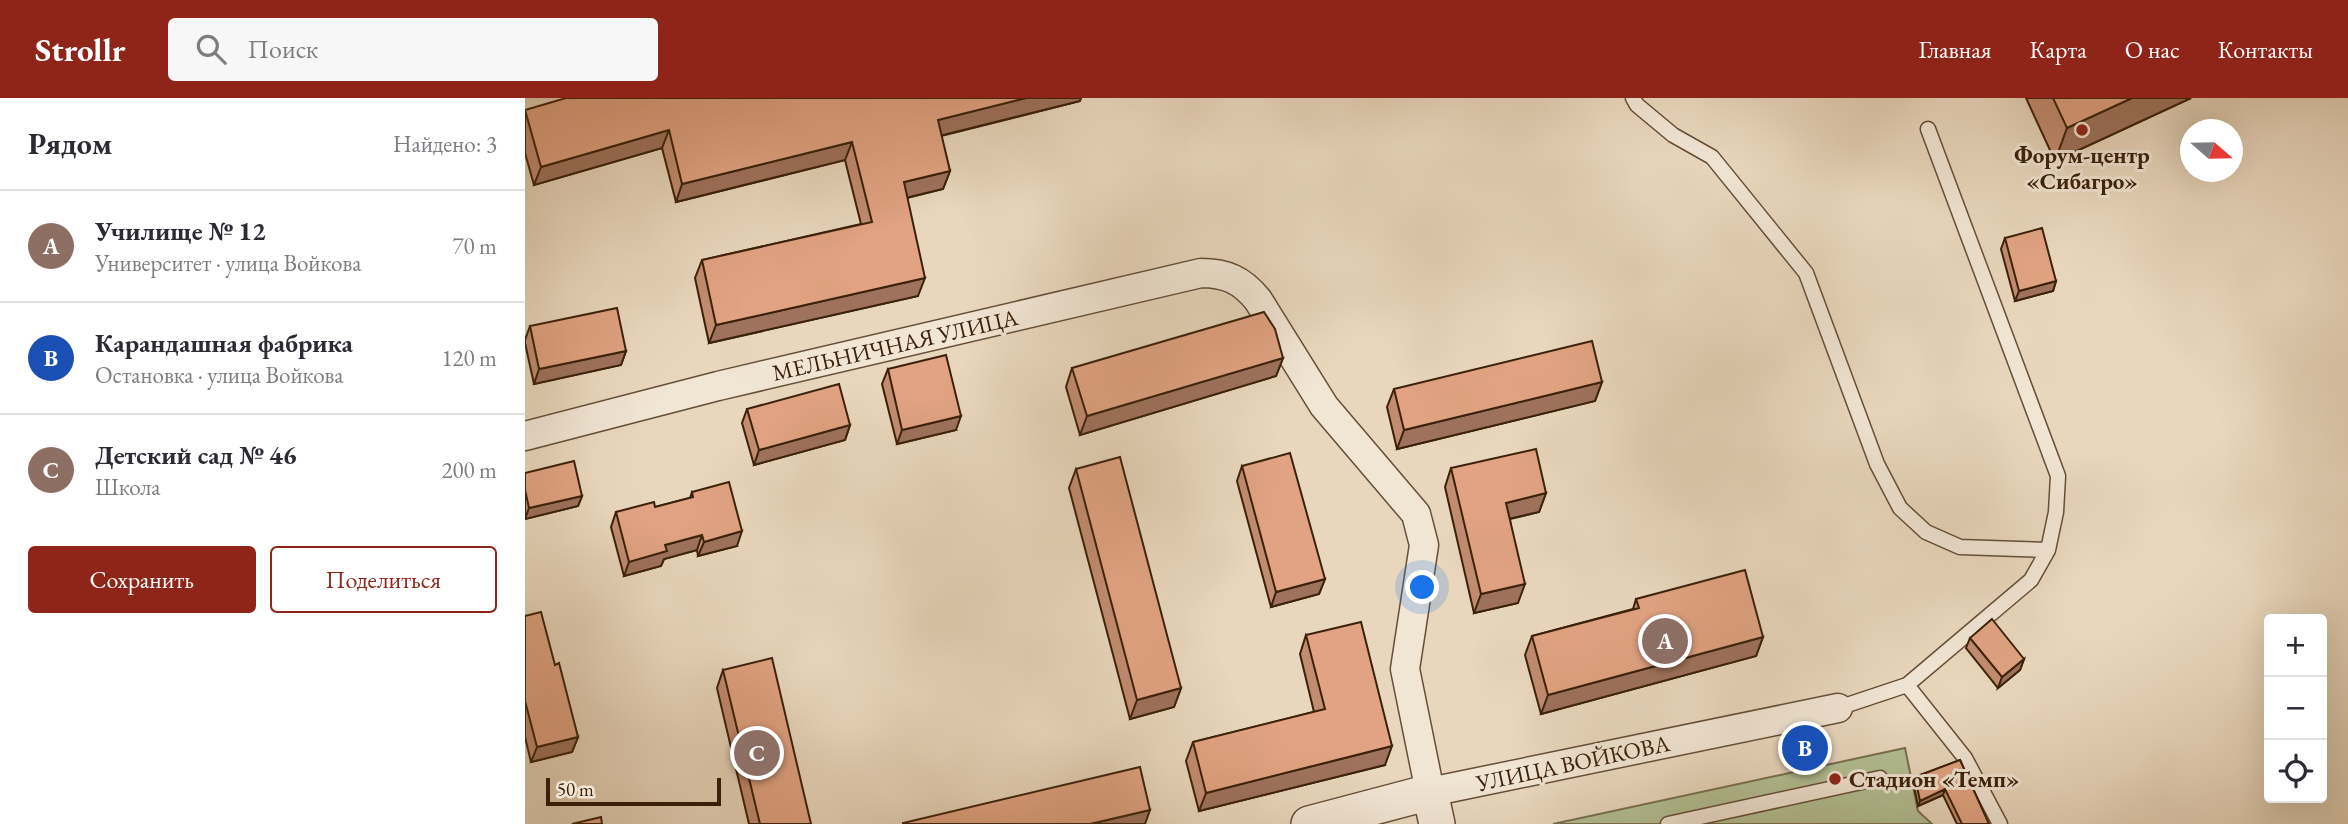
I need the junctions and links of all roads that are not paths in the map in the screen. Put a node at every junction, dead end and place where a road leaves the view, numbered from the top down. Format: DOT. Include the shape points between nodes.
graph roads {
  1 [pos="1633,98"];
  2 [pos="1928,129"];
  3 [pos="525,436"];
  4 [pos="2048,550"];
  5 [pos="1907,685"];
  6 [pos="1838,708"];
  7 [pos="1880,778"];
  8 [pos="1434,808"];
  9 [pos="1309,824"];
  10 [pos="1668,824"];
  11 [pos="2000,824"];
  1 -- 4 [label="lane" via="1674,135 1712,157 1806,273 1877,464 1900,508 1926,532 1960,547"];
  2 -- 4 [label="lane" via="2058,476"];
  3 -- 8 [label="street, МЕЛЬНИЧНАЯ УЛИЦА" via="1201,273 1235,278 1258,300 1324,406 1416,514 1425,545 1405,669"];
  4 -- 5 [label="lane" via="2031,580"];
  5 -- 6 [label="lane"];
  5 -- 11 [label="lane" via="1965,758"];
  6 -- 8 [label="street, УЛИЦА ВОЙКОВА"];
  7 -- 10 [label="lane"];
  8 -- 9 [label="street, УЛИЦА ВОЙКОВА"];
}
